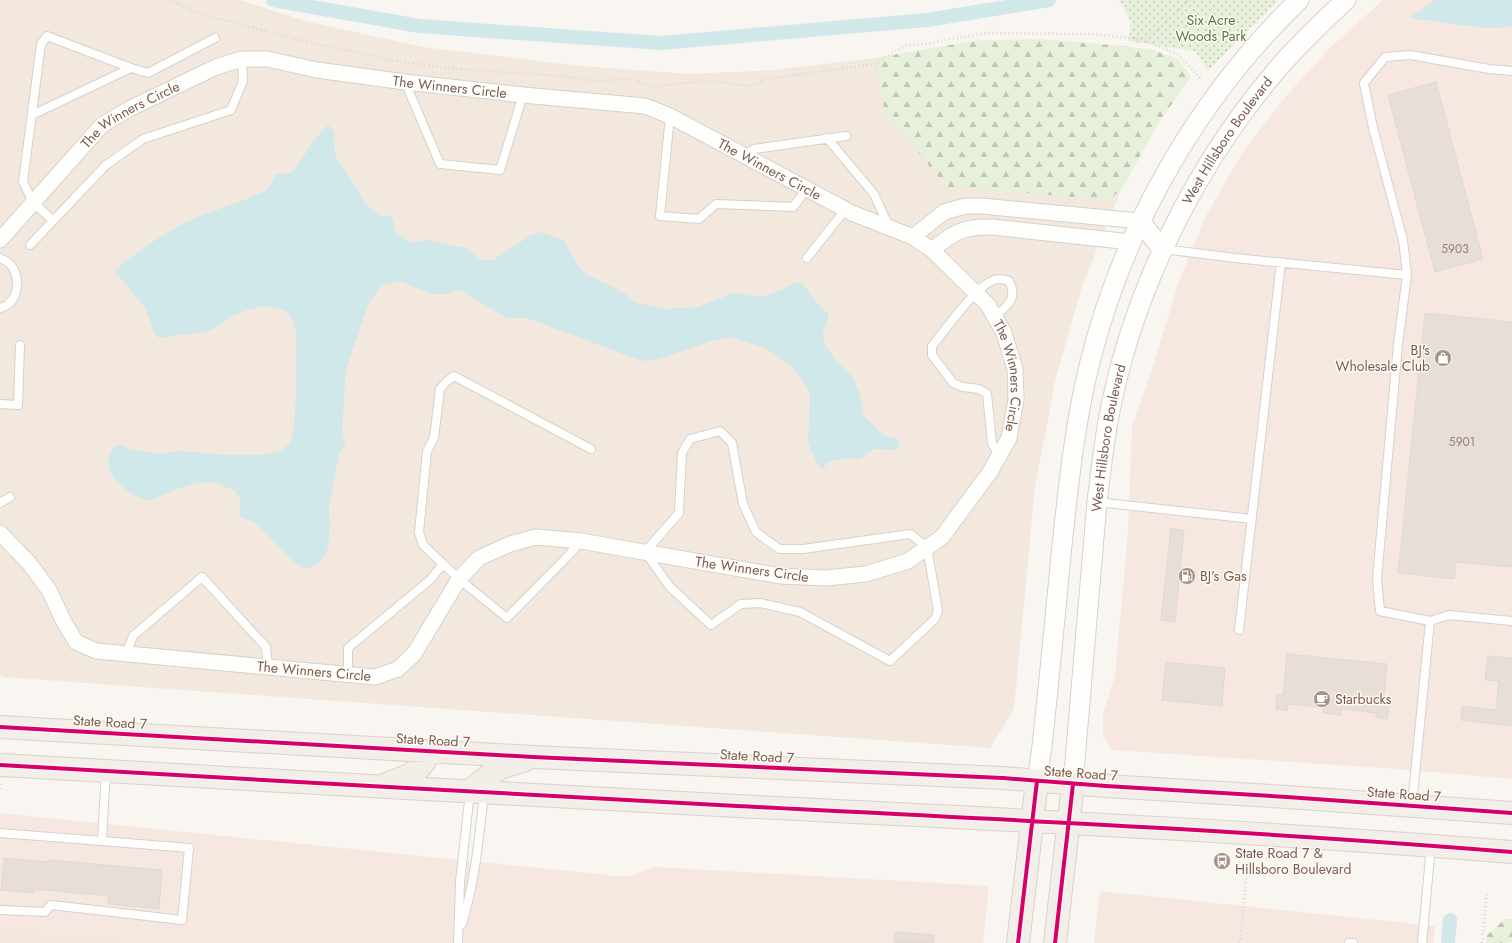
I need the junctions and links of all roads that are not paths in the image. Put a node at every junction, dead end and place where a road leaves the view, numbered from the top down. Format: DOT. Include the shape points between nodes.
graph roads {
  1 [pos="1299,0"];
  2 [pos="1346,0"];
  3 [pos="215,38"];
  4 [pos="242,59"];
  5 [pos="131,68"];
  6 [pos="1512,71"];
  7 [pos="406,82"];
  8 [pos="523,95"];
  9 [pos="32,115"];
  10 [pos="670,116"];
  11 [pos="846,136"];
  12 [pos="827,138"];
  13 [pos="745,156"];
  14 [pos="806,189"];
  15 [pos="33,202"];
  16 [pos="1013,209"];
  17 [pos="845,210"];
  18 [pos="53,221"];
  19 [pos="1140,221"];
  20 [pos="891,229"];
  21 [pos="1011,229"];
  22 [pos="914,237"];
  23 [pos="0,240"];
  24 [pos="1131,242"];
  25 [pos="30,244"];
  26 [pos="1162,249"];
  27 [pos="932,250"];
  28 [pos="0,258"];
  29 [pos="807,258"];
  30 [pos="1281,262"];
  31 [pos="1407,275"];
  32 [pos="975,293"];
  33 [pos="0,308"];
  34 [pos="995,316"];
  35 [pos="20,345"];
  36 [pos="0,404"];
  37 [pos="591,449"];
  38 [pos="999,456"];
  39 [pos="10,497"];
  40 [pos="1097,502"];
  41 [pos="0,503"];
  42 [pos="1252,518"];
  43 [pos="0,533"];
  44 [pos="581,541"];
  45 [pos="927,548"];
  46 [pos="645,552"];
  47 [pos="443,564"];
  48 [pos="459,579"];
  49 [pos="1430,621"];
  50 [pos="1512,621"];
  51 [pos="1240,630"];
  52 [pos="126,654"];
  53 [pos="268,667"];
  54 [pos="348,675"];
  55 [pos="0,726"];
  56 [pos="430,751"];
  57 [pos="534,757"];
  58 [pos="0,765"];
  59 [pos="106,771"];
  60 [pos="1037,781"];
  61 [pos="1073,784"];
  62 [pos="380,786"];
  63 [pos="477,792"];
  64 [pos="1412,806"];
  65 [pos="1512,813"];
  66 [pos="1032,821"];
  67 [pos="1068,822"];
  68 [pos="0,833"];
  69 [pos="102,841"];
  70 [pos="1432,845"];
  71 [pos="1512,852"];
  72 [pos="0,910"];
  73 [pos="459,933"];
  74 [pos="458,943"];
  75 [pos="1018,943"];
  76 [pos="1056,943"];
  77 [pos="1349,943"];
  78 [pos="1353,943"];
  79 [pos="1422,943"];
  1 -- 19 [label="street" via="1250,55 1204,113"];
  2 -- 26 [label="street, West Hillsboro Boulevard" via="1290,55 1251,103 1200,179"];
  3 -- 5 [label="lane" via="148,73"];
  4 -- 7 [label="street, The Winners Circle" via="268,59 317,70"];
  4 -- 15 [label="street, The Winners Circle" via="216,67 131,108 102,125"];
  4 -- 18 [label="lane" via="242,81 231,110 143,139 106,165"];
  5 -- 9 [label="lane"];
  5 -- 9 [label="lane" via="47,36 41,44"];
  6 -- 31 [label="lane" via="1410,55 1385,58 1364,83 1373,128 1403,240"];
  7 -- 8 [label="street, The Winners Circle"];
  7 -- 8 [label="lane" via="440,164 500,170"];
  8 -- 10 [label="street, The Winners Circle" via="645,106"];
  9 -- 15 [label="lane" via="23,182"];
  10 -- 13 [label="street, The Winners Circle"];
  10 -- 14 [label="lane" via="660,216 699,219 716,204 793,207"];
  11 -- 12 [label="lane"];
  12 -- 13 [label="lane" via="754,149"];
  12 -- 20 [label="lane" via="874,194"];
  13 -- 14 [label="street, The Winners Circle"];
  14 -- 17 [label="street, The Winners Circle"];
  15 -- 18 [label="lane"];
  15 -- 23 [label="street, The Winners Circle"];
  16 -- 19 [label="street"];
  16 -- 21 [label="street"];
  16 -- 22 [label="street" via="965,206 944,212"];
  17 -- 20 [label="street, The Winners Circle"];
  17 -- 29 [label="lane"];
  18 -- 25 [label="lane"];
  19 -- 24 [label="street"];
  19 -- 26 [label="street"];
  20 -- 22 [label="street, The Winners Circle"];
  21 -- 24 [label="street"];
  21 -- 27 [label="street" via="974,226 951,235"];
  22 -- 27 [label="street, The Winners Circle"];
  24 -- 26 [label="street"];
  24 -- 60 [label="street" via="1090,361 1075,434"];
  26 -- 30 [label="lane"];
  26 -- 40 [label="street, West Hillsboro Boulevard" via="1135,320 1118,378 1107,426"];
  27 -- 32 [label="street, The Winners Circle"];
  28 -- 33 [label="lane" via="10,264 17,276 14,300"];
  30 -- 31 [label="lane"];
  30 -- 42 [label="lane"];
  31 -- 49 [label="lane" via="1398,344 1377,579 1380,611"];
  32 -- 34 [label="street, The Winners Circle"];
  32 -- 34 [label="lane" via="993,280 1009,281 1013,289 1012,298 1008,306"];
  32 -- 38 [label="lane" via="932,346 932,355 953,383 963,388 979,389 987,394 992,443"];
  34 -- 38 [label="street, The Winners Circle" via="1004,333 1015,369 1016,400 1009,438"];
  35 -- 36 [label="lane" via="18,405"];
  37 -- 47 [label="lane" via="454,376 446,382 440,389 434,438 427,451 419,532 423,545"];
  38 -- 45 [label="street, The Winners Circle" via="942,537"];
  39 -- 41 [label="lane"];
  40 -- 42 [label="lane"];
  40 -- 61 [label="street, West Hillsboro Boulevard"];
  42 -- 51 [label="lane"];
  43 -- 52 [label="street, The Winners Circle" via="49,590 76,642 96,651"];
  44 -- 46 [label="street, The Winners Circle"];
  44 -- 48 [label="street, The Winners Circle" via="536,537 510,544 479,558"];
  44 -- 48 [label="lane" via="507,618"];
  45 -- 46 [label="street, The Winners Circle" via="908,561 866,574 826,578 782,576"];
  45 -- 46 [label="lane" via="938,611 935,619 890,661 800,612 760,603 741,604 711,626 670,587"];
  45 -- 46 [label="lane" via="910,534 803,549 779,549 756,532 743,504 732,443 720,431 690,439 682,453 679,513"];
  47 -- 48 [label="lane"];
  47 -- 54 [label="lane" via="430,580 348,648"];
  48 -- 54 [label="street, The Winners Circle" via="414,654 398,669 375,677"];
  49 -- 50 [label="lane" via="1449,615"];
  49 -- 64 [label="lane"];
  52 -- 53 [label="street, The Winners Circle"];
  52 -- 53 [label="lane" via="132,636 202,577 266,647"];
  53 -- 54 [label="street, The Winners Circle"];
  55 -- 56 [label="main road, State Road 7"];
  56 -- 57 [label="main road, State Road 7"];
  56 -- 62 [label="main road" via="420,768 409,776"];
  57 -- 60 [label="main road, State Road 7"];
  57 -- 63 [label="main road" via="500,768 488,776"];
  58 -- 59 [label="main road"];
  59 -- 62 [label="main road"];
  59 -- 69 [label="lane"];
  60 -- 61 [label="main road, State Road 7"];
  60 -- 66 [label="main road"];
  61 -- 64 [label="main road, State Road 7"];
  61 -- 67 [label="main road, West Hillsboro Boulevard"];
  62 -- 63 [label="main road"];
  63 -- 66 [label="main road"];
  63 -- 73 [label="lane" via="460,882"];
  63 -- 73 [label="lane" via="475,875"];
  64 -- 65 [label="main road, State Road 7"];
  66 -- 67 [label="main road"];
  66 -- 75 [label="main road"];
  67 -- 70 [label="main road"];
  67 -- 76 [label="main road, West Hillsboro Boulevard"];
  68 -- 69 [label="lane"];
  69 -- 72 [label="lane" via="189,848 182,920 51,905 45,912"];
  70 -- 71 [label="main road"];
  70 -- 79 [label="lane"];
  73 -- 74 [label="lane"];
  77 -- 78 [label="lane"];
}
